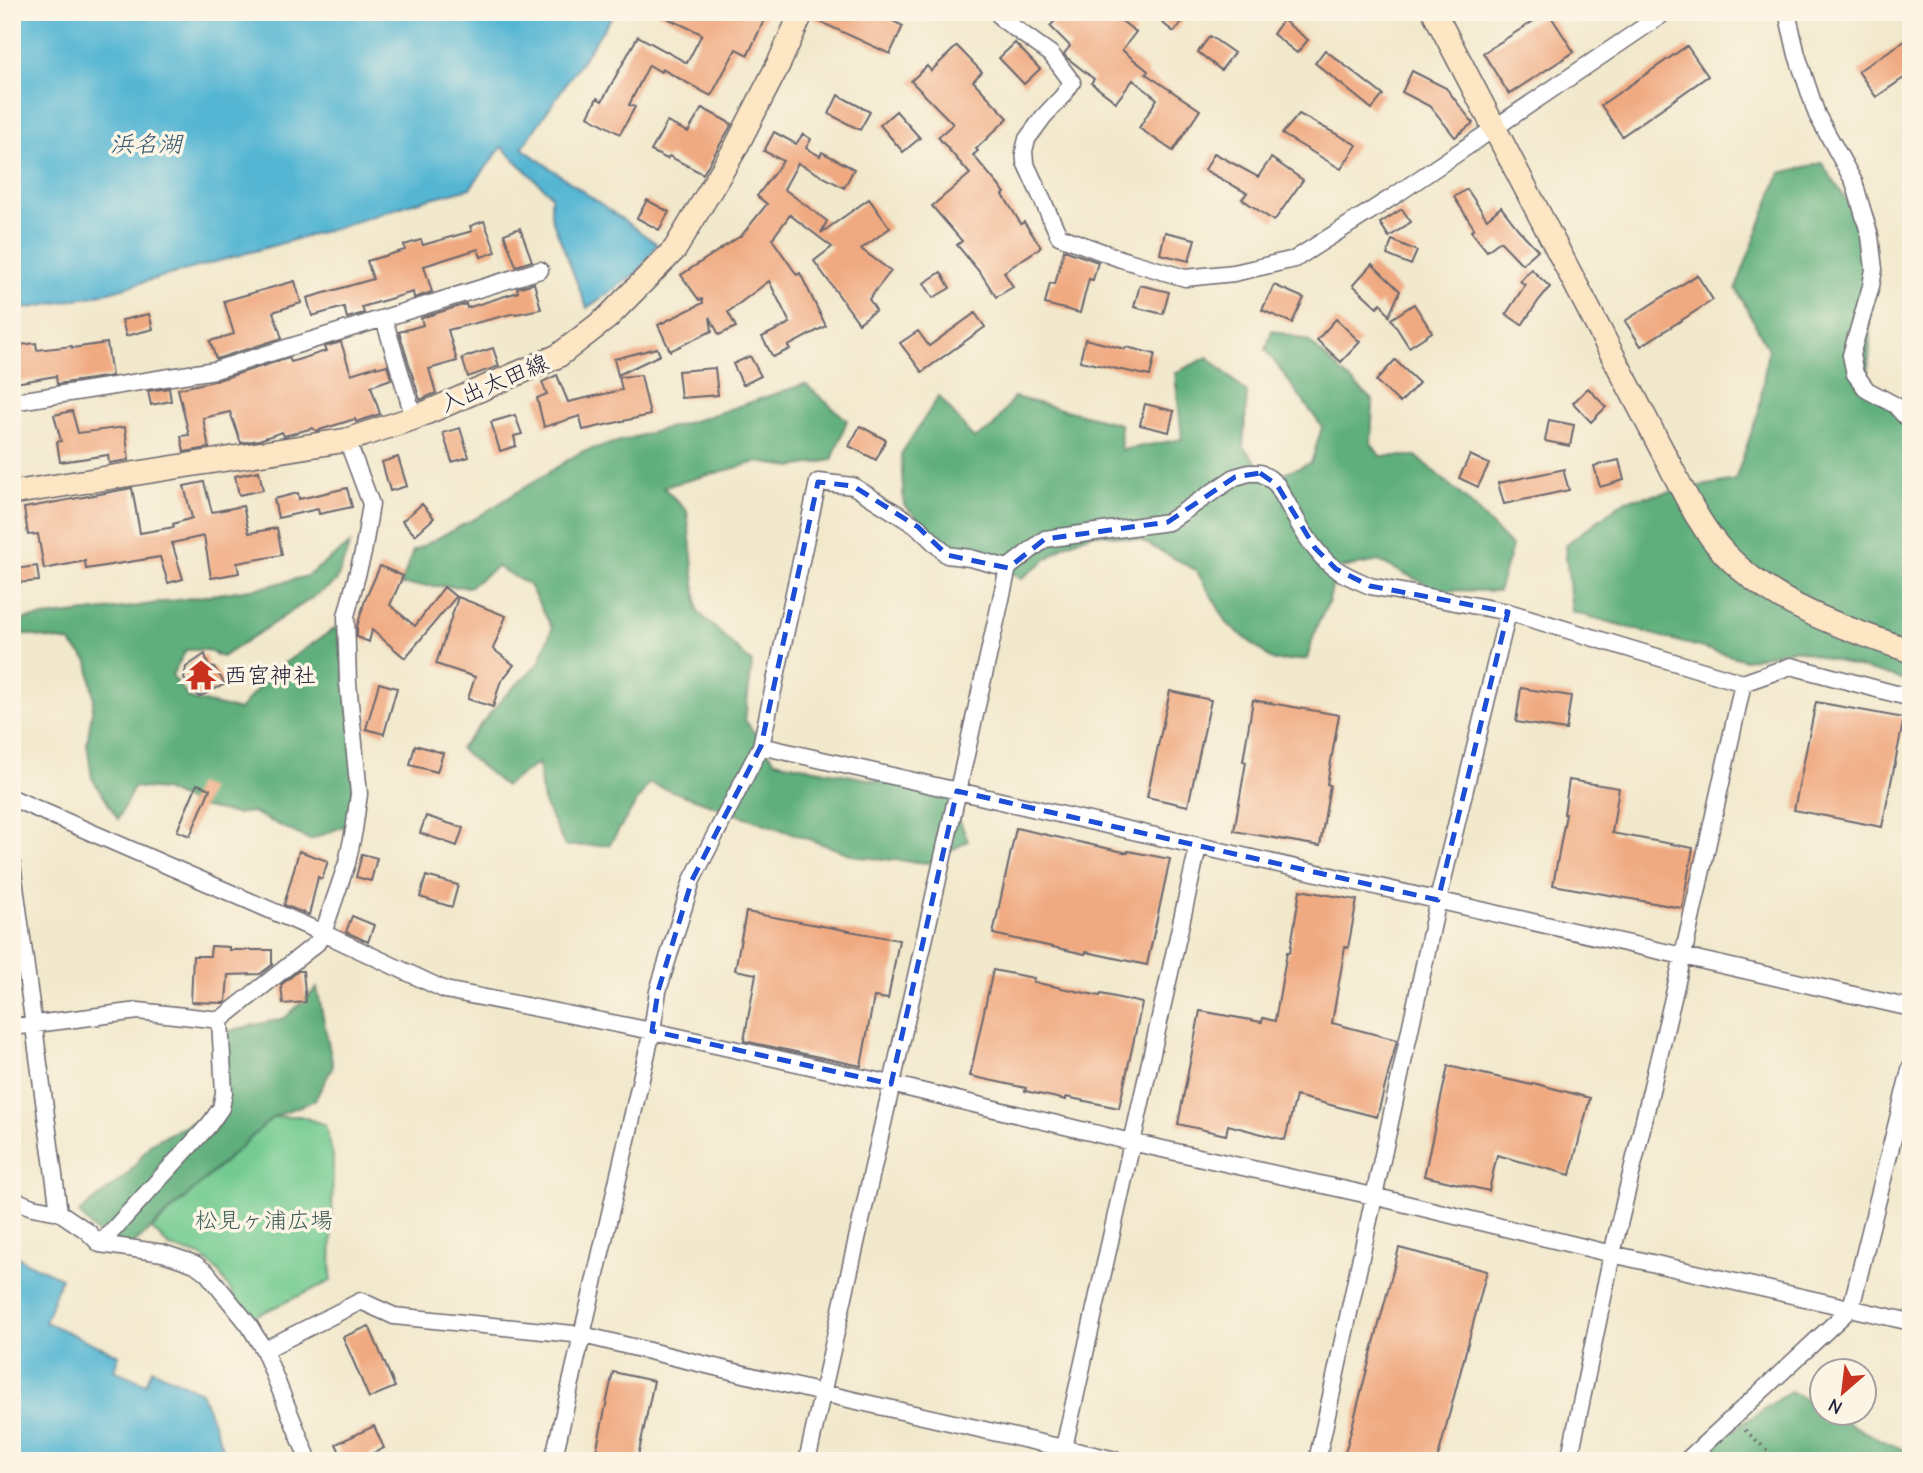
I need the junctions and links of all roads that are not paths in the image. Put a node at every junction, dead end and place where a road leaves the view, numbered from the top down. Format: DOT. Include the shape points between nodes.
graph roads {
  1 [pos="802,12"];
  2 [pos="997,12"];
  3 [pos="1434,12"];
  4 [pos="1666,12"];
  5 [pos="1787,12"];
  6 [pos="1494,127"];
  7 [pos="540,270"];
  8 [pos="384,319"];
  9 [pos="12,402"];
  10 [pos="414,418"];
  11 [pos="1911,420"];
  12 [pos="347,440"];
  13 [pos="12,493"];
  14 [pos="1008,568"];
  15 [pos="1508,612"];
  16 [pos="1911,651"];
  17 [pos="1743,683"];
  18 [pos="1911,698"];
  19 [pos="761,746"];
  20 [pos="957,791"];
  21 [pos="12,798"];
  22 [pos="1198,847"];
  23 [pos="12,864"];
  24 [pos="1438,900"];
  25 [pos="323,933"];
  26 [pos="1683,956"];
  27 [pos="1911,1008"];
  28 [pos="220,1020"];
  29 [pos="34,1024"];
  30 [pos="12,1027"];
  31 [pos="652,1031"];
  32 [pos="1911,1066"];
  33 [pos="891,1084"];
  34 [pos="1131,1142"];
  35 [pos="1373,1196"];
  36 [pos="12,1199"];
  37 [pos="59,1212"];
  38 [pos="100,1244"];
  39 [pos="1612,1254"];
  40 [pos="1851,1308"];
  41 [pos="1911,1322"];
  42 [pos="583,1335"];
  43 [pos="264,1350"];
  44 [pos="822,1393"];
  45 [pos="1062,1454"];
  46 [pos="309,1461"];
  47 [pos="553,1461"];
  48 [pos="807,1461"];
  49 [pos="1120,1461"];
  50 [pos="1317,1461"];
  51 [pos="1569,1461"];
  52 [pos="1686,1461"];
  1 -- 10 [label="main road, 入出太田線" via="735,149 675,249 607,318 558,356"];
  2 -- 6 [label="street" via="1051,54 1072,82 1027,139 1024,151 1059,236 1185,278 1295,259"];
  3 -- 6 [label="main road"];
  4 -- 6 [label="street"];
  5 -- 11 [label="street" via="1817,115 1854,182 1870,236 1874,269 1851,355 1855,374 1867,390"];
  6 -- 16 [label="main road" via="1664,454 1700,520 1725,554 1763,587 1813,614"];
  7 -- 8 [label="street"];
  8 -- 9 [label="street" via="215,370"];
  8 -- 10 [label="street"];
  10 -- 12 [label="main road, 入出太田線"];
  12 -- 13 [label="main road, 入出太田線"];
  12 -- 25 [label="street" via="370,504 346,616 359,793 347,863"];
  14 -- 15 [label="street" via="1045,539 1168,522 1235,477 1249,473 1277,485 1315,548 1328,564 1352,578 1370,586"];
  14 -- 19 [label="street" via="947,555 918,527 853,485 818,482"];
  14 -- 20 [label="street"];
  15 -- 17 [label="street"];
  15 -- 24 [label="street"];
  17 -- 18 [label="street" via="1791,666"];
  17 -- 26 [label="street"];
  19 -- 20 [label="street"];
  19 -- 31 [label="street" via="692,880 658,990"];
  20 -- 22 [label="street"];
  20 -- 33 [label="street"];
  21 -- 25 [label="street"];
  22 -- 24 [label="street"];
  22 -- 34 [label="street"];
  23 -- 29 [label="street"];
  24 -- 26 [label="street"];
  24 -- 35 [label="street"];
  25 -- 28 [label="street" via="317,943"];
  25 -- 31 [label="street" via="445,990"];
  26 -- 27 [label="street"];
  26 -- 39 [label="street"];
  28 -- 29 [label="street" via="138,1011"];
  28 -- 38 [label="street" via="221,1108"];
  29 -- 30 [label="street"];
  29 -- 37 [label="street"];
  31 -- 33 [label="street"];
  31 -- 42 [label="street"];
  32 -- 40 [label="street"];
  33 -- 34 [label="street"];
  33 -- 44 [label="street"];
  34 -- 35 [label="street"];
  34 -- 45 [label="street"];
  35 -- 39 [label="street"];
  35 -- 50 [label="street"];
  36 -- 37 [label="street"];
  37 -- 38 [label="street"];
  38 -- 43 [label="street" via="195,1264 221,1289"];
  39 -- 40 [label="street"];
  39 -- 51 [label="street"];
  40 -- 41 [label="street"];
  40 -- 52 [label="street"];
  42 -- 43 [label="street" via="394,1316 361,1301"];
  42 -- 44 [label="street"];
  42 -- 47 [label="street"];
  43 -- 46 [label="street"];
  44 -- 45 [label="street"];
  44 -- 48 [label="street"];
  45 -- 49 [label="street"];
}
